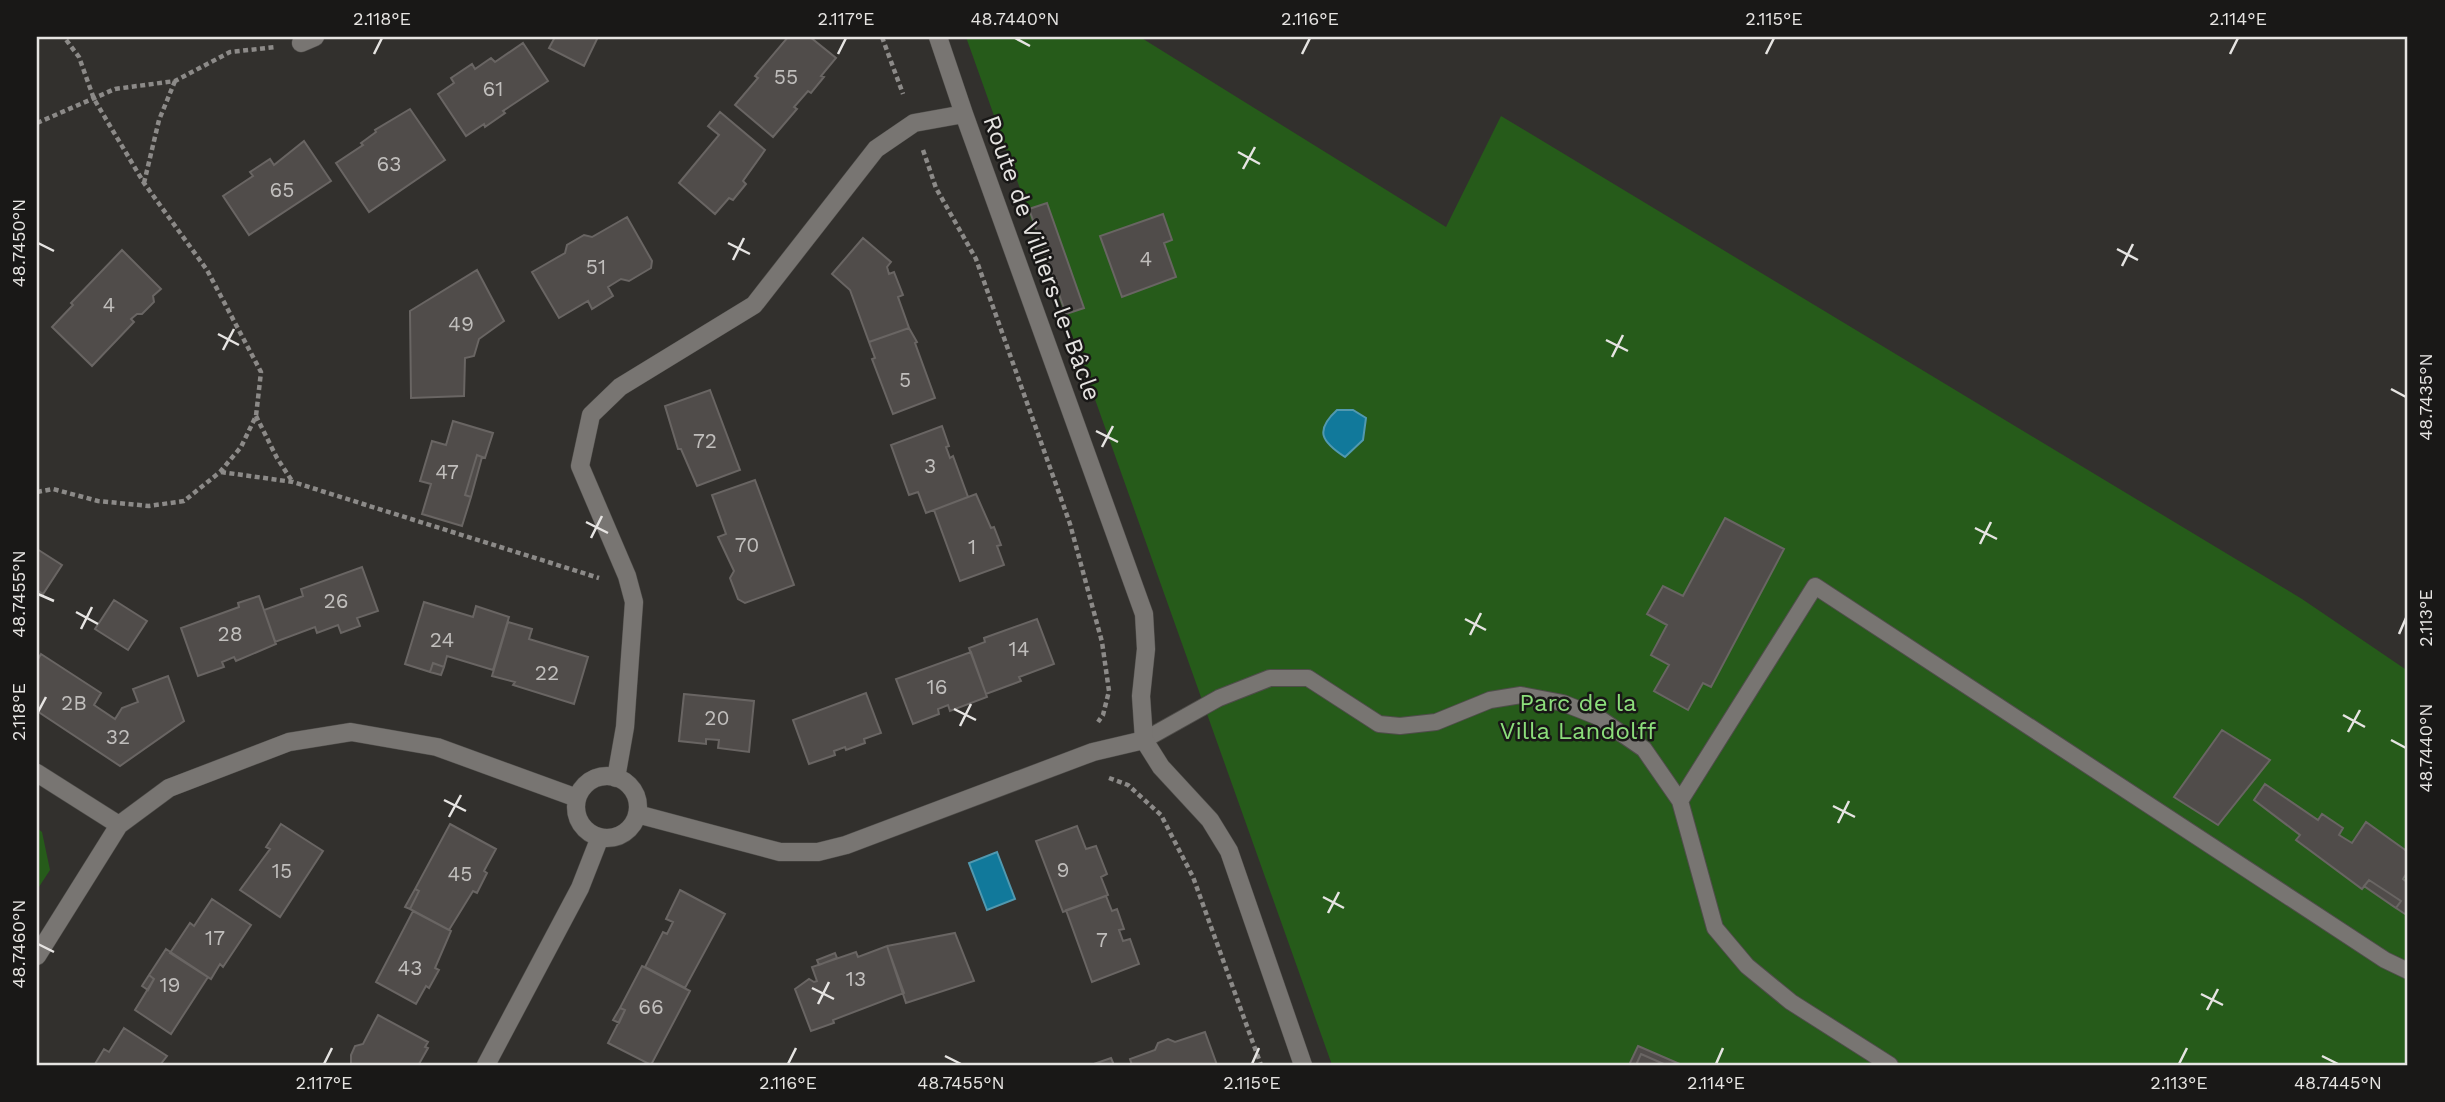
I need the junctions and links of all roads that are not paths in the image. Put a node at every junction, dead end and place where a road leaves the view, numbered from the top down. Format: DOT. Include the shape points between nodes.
graph roads {
  1 [pos="938,37"];
  2 [pos="964,114"];
  3 [pos="1144,740"];
  4 [pos="37,773"];
  5 [pos="616,778"];
  6 [pos="577,798"];
  7 [pos="1680,801"];
  8 [pos="637,814"];
  9 [pos="119,825"];
  10 [pos="600,837"];
  11 [pos="37,957"];
  12 [pos="2408,971"];
  13 [pos="486,1065"];
  14 [pos="1303,1065"];
  15 [pos="1890,1065"];
  1 -- 2 [label="street, Route de Villiers-le-Bâcle"];
  2 -- 3 [label="street, Route de Villiers-le-Bâcle" via="1144,614"];
  2 -- 5 [label="street" via="914,123 876,149 754,305 620,387 591,415 580,466 634,602 625,727"];
  3 -- 7 [label="lane" via="1219,698 1270,678 1308,678 1379,724 1400,726 1436,722 1490,700 1521,695 1563,703 1596,716 1644,749"];
  3 -- 8 [label="street" via="1093,752 818,852 780,852"];
  3 -- 14 [label="street" via="1161,767 1210,820 1229,851"];
  4 -- 9 [label="street"];
  5 -- 6 [label="street" via="586,783"];
  5 -- 8 [label="street" via="631,786"];
  6 -- 9 [label="street" via="436,747 351,733 289,741 214,770 169,788"];
  6 -- 10 [label="street" via="577,817 583,828"];
  7 -- 12 [label="lane" via="1815,586"];
  7 -- 15 [label="lane" via="1715,928 1747,966 1791,1002"];
  8 -- 10 [label="street" via="627,831 617,837"];
  9 -- 11 [label="street"];
  10 -- 13 [label="street" via="580,888"];
}
